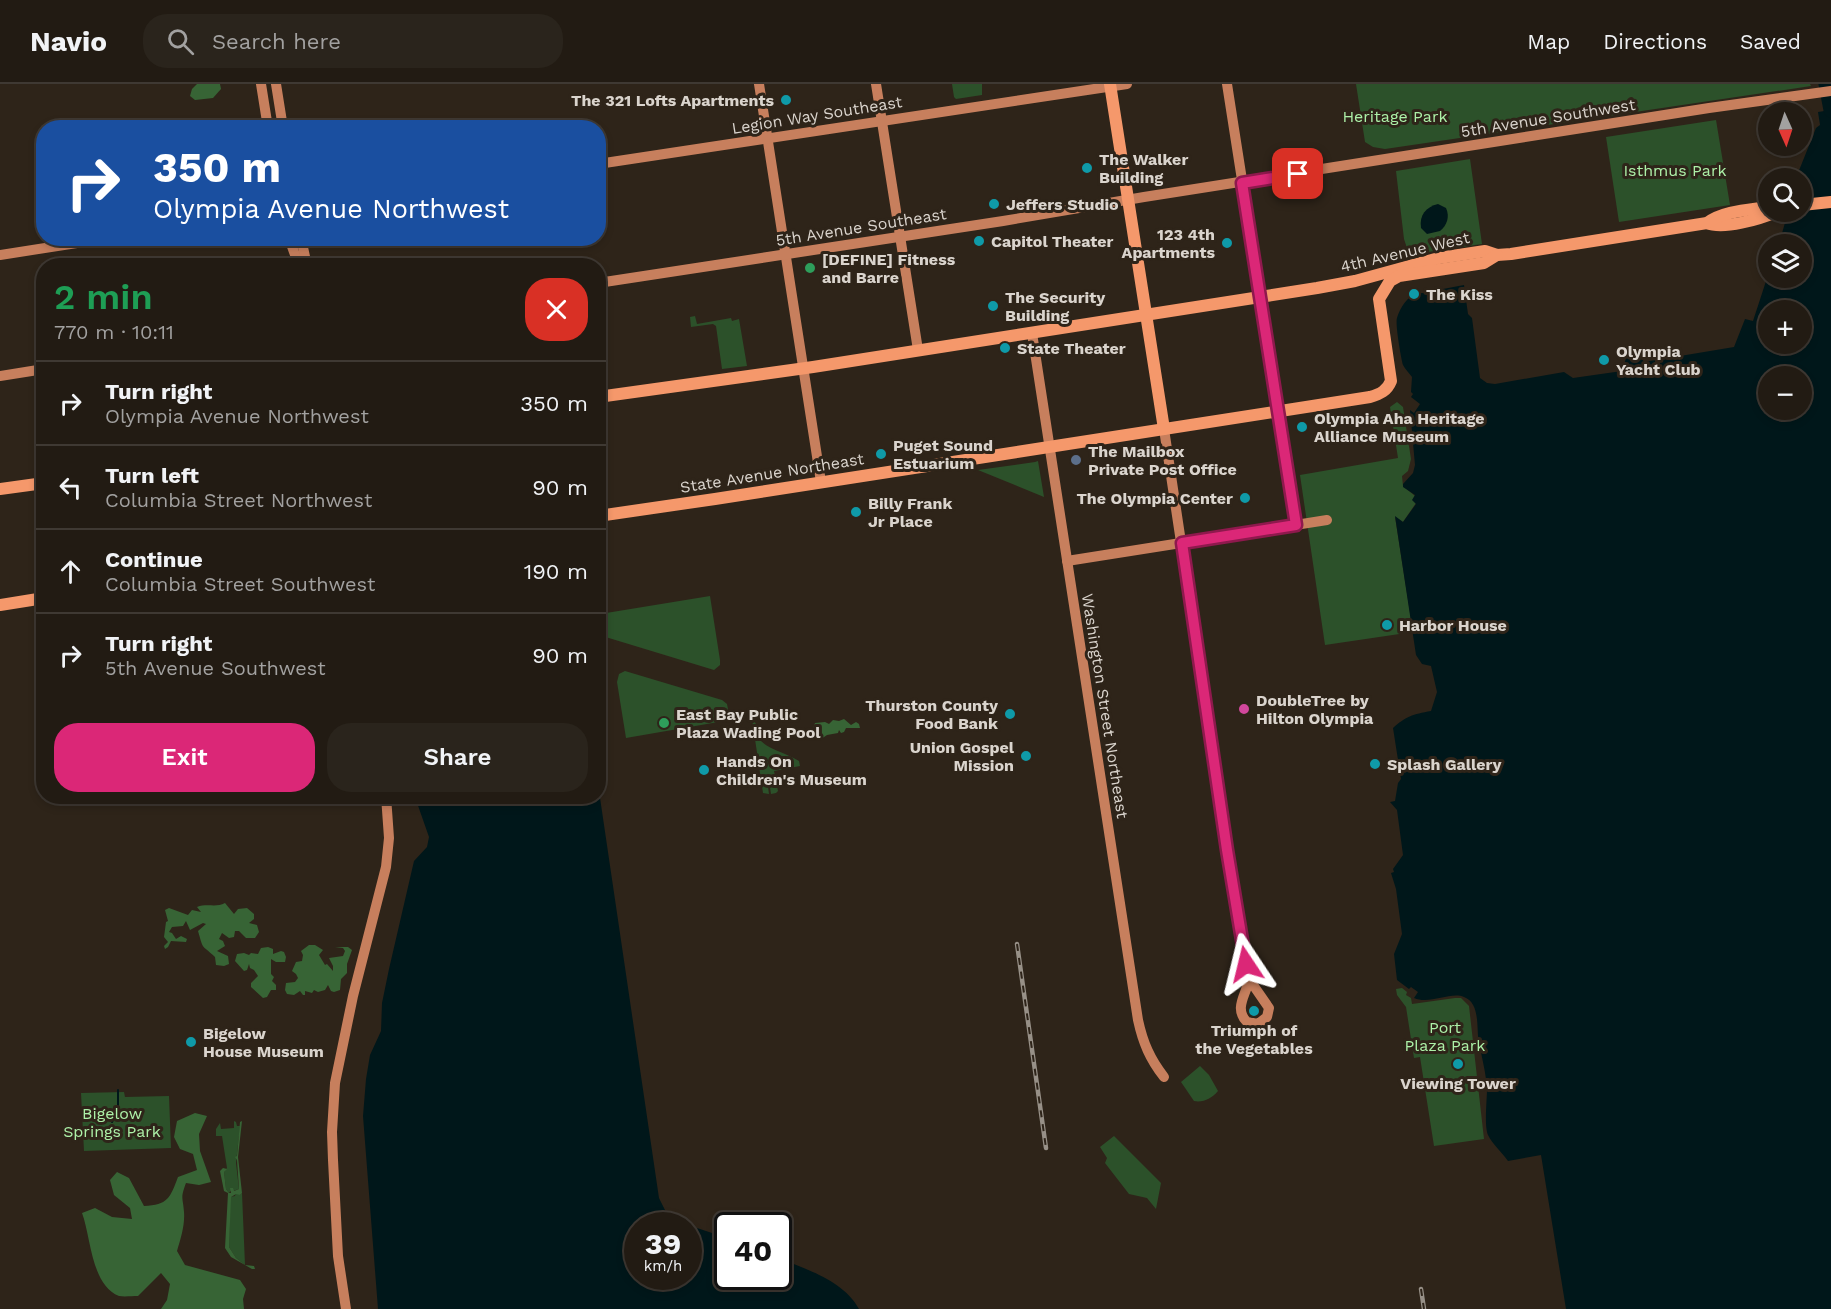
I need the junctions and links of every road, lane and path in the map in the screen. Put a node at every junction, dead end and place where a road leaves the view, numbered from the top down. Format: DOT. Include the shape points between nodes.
graph roads {
  1 [pos="261,84"];
  2 [pos="276,84"];
  3 [pos="759,84"];
  4 [pos="876,84"];
  5 [pos="1127,84"];
  6 [pos="1227,84"];
  7 [pos="1110,85"];
  8 [pos="1831,91"];
  9 [pos="267,120"];
  10 [pos="282,120"];
  11 [pos="882,121"];
  12 [pos="767,139"];
  13 [pos="606,164"];
  14 [pos="1242,183"];
  15 [pos="1129,200"];
  16 [pos="1831,201"];
  17 [pos="1812,204"];
  18 [pos="1758,215"];
  19 [pos="900,236"];
  20 [pos="58,246"];
  21 [pos="785,254"];
  22 [pos="0,255"];
  23 [pos="1497,255"];
  24 [pos="1355,281"];
  25 [pos="606,282"];
  26 [pos="1260,297"];
  27 [pos="1379,299"];
  28 [pos="1146,315"];
  29 [pos="1032,333"];
  30 [pos="918,350"];
  31 [pos="803,368"];
  32 [pos="36,370"];
  33 [pos="0,376"];
  34 [pos="606,396"];
  35 [pos="1278,411"];
  36 [pos="1164,429"];
  37 [pos="1050,446"];
  38 [pos="821,482"];
  39 [pos="36,484"];
  40 [pos="0,489"];
  41 [pos="606,515"];
  42 [pos="1327,520"];
  43 [pos="1296,525"];
  44 [pos="1182,543"];
  45 [pos="1067,561"];
  46 [pos="36,599"];
  47 [pos="0,605"];
  48 [pos="387,804"];
  49 [pos="1249,979"];
  50 [pos="1261,998"];
  51 [pos="1241,1005"];
  52 [pos="1164,1077"];
  53 [pos="346,1309"];
  1 -- 9 [label="street"];
  2 -- 10 [label="street"];
  3 -- 12 [label="street"];
  4 -- 11 [label="street"];
  5 -- 7 [label="street, Legion Way Southeast"];
  6 -- 14 [label="street"];
  7 -- 11 [label="street, Legion Way Southeast"];
  7 -- 15 [label="main road"];
  8 -- 14 [label="street, 5th Avenue Southwest"];
  11 -- 12 [label="street, Legion Way Southeast"];
  11 -- 19 [label="street"];
  12 -- 13 [label="street, Legion Way Southeast"];
  12 -- 21 [label="street"];
  14 -- 15 [label="street, 5th Avenue Southwest"];
  14 -- 26 [label="street"];
  15 -- 19 [label="street, 5th Avenue Southeast"];
  15 -- 28 [label="main road"];
  16 -- 17 [label="main road"];
  18 -- 23 [label="main road, 4th Avenue West" via="1724,226 1707,223"];
  19 -- 21 [label="street, 5th Avenue Southeast"];
  19 -- 30 [label="street"];
  20 -- 22 [label="street"];
  21 -- 25 [label="street, 5th Avenue Southeast"];
  21 -- 31 [label="street"];
  23 -- 24 [label="main road, 4th Avenue West" via="1485,251 1439,258"];
  23 -- 27 [label="main road" via="1484,263 1400,276 1390,281"];
  24 -- 26 [label="main road, 4th Avenue West"];
  24 -- 27 [label="main road" via="1367,283"];
  26 -- 28 [label="main road, 4th Avenue West"];
  26 -- 35 [label="street"];
  27 -- 35 [label="main road, State Avenue Northeast" via="1391,374 1386,389 1370,397"];
  28 -- 29 [label="main road, 4th Avenue West"];
  28 -- 36 [label="main road"];
  29 -- 30 [label="main road, 4th Avenue West"];
  29 -- 37 [label="street, Washington Street Northeast"];
  30 -- 31 [label="main road, 4th Avenue West"];
  31 -- 34 [label="main road, 4th Avenue West"];
  31 -- 38 [label="street"];
  32 -- 33 [label="street"];
  35 -- 36 [label="main road, State Avenue Northeast"];
  35 -- 43 [label="street"];
  36 -- 37 [label="main road, State Avenue Northeast"];
  36 -- 44 [label="street"];
  37 -- 38 [label="main road, State Avenue Northeast"];
  37 -- 45 [label="street, Washington Street Northeast"];
  38 -- 41 [label="main road, State Avenue Northeast"];
  39 -- 40 [label="main road"];
  42 -- 43 [label="street"];
  43 -- 44 [label="street"];
  44 -- 45 [label="street"];
  44 -- 49 [label="street"];
  45 -- 52 [label="street, Washington Street Northeast" via="1138,1020 1148,1054"];
  46 -- 47 [label="main road"];
  48 -- 53 [label="street" via="386,867 339,1055 332,1108 338,1256"];
  49 -- 50 [label="street"];
  49 -- 51 [label="street"];
  50 -- 51 [label="street" via="1250,997"];
  50 -- 51 [label="street" via="1269,1008 1262,1023 1246,1022 1240,1013"];
}
